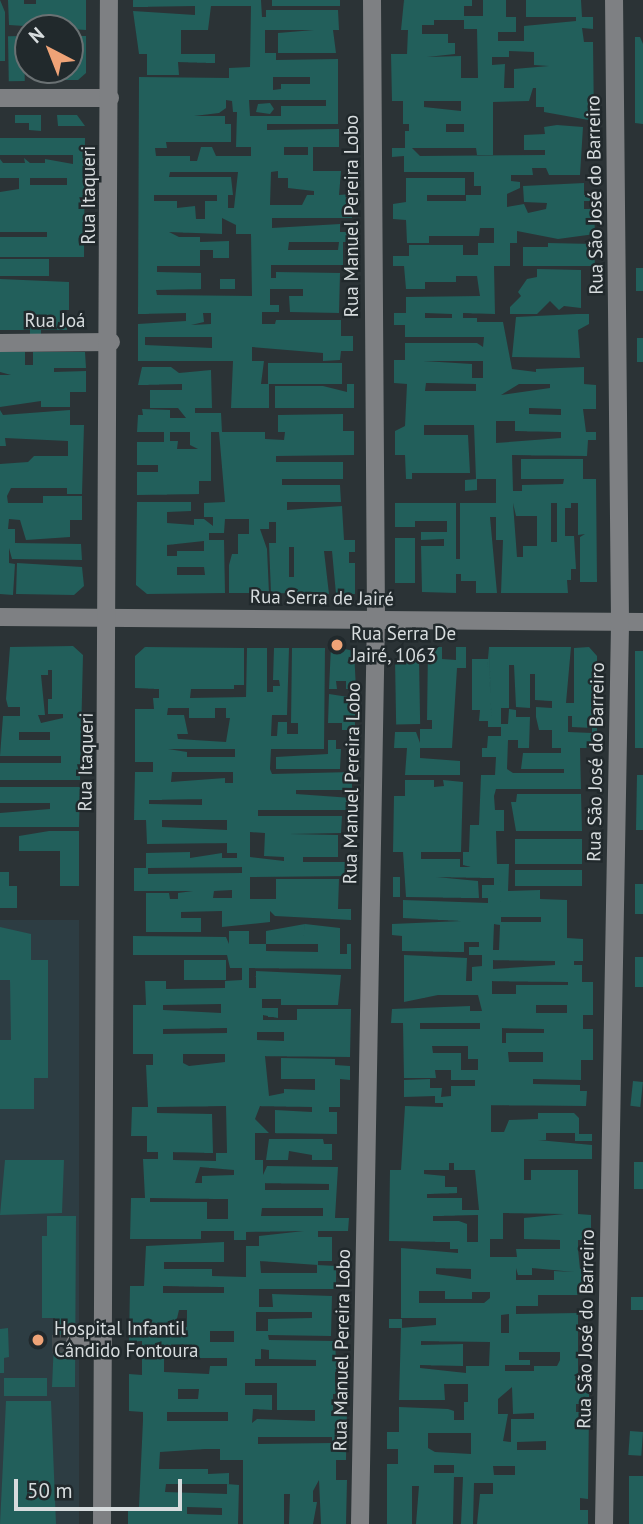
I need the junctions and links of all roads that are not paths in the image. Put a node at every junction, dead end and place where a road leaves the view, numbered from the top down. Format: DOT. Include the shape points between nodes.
graph roads {
  1 [pos="109,0"];
  2 [pos="372,0"];
  3 [pos="614,0"];
  4 [pos="0,98"];
  5 [pos="110,98"];
  6 [pos="110,342"];
  7 [pos="0,343"];
  8 [pos="0,617"];
  9 [pos="108,617"];
  10 [pos="376,620"];
  11 [pos="620,622"];
  12 [pos="643,622"];
  13 [pos="75,1343"];
  14 [pos="103,1343"];
  15 [pos="102,1524"];
  16 [pos="360,1524"];
  17 [pos="604,1524"];
  1 -- 5 [label="street, Rua Itaqueri"];
  2 -- 10 [label="street, Rua Manuel Pereira Lobo"];
  3 -- 11 [label="street, Rua São José do Barreiro"];
  4 -- 5 [label="street"];
  5 -- 6 [label="street, Rua Itaqueri"];
  6 -- 7 [label="street, Rua Joá"];
  6 -- 9 [label="street, Rua Itaqueri"];
  8 -- 9 [label="street, Rua Serra de Jairé"];
  9 -- 10 [label="street, Rua Serra de Jairé"];
  9 -- 14 [label="street, Rua Itaqueri"];
  10 -- 11 [label="street, Rua Serra de Jairé"];
  10 -- 16 [label="street, Rua Manuel Pereira Lobo"];
  11 -- 12 [label="street, Rua Serra de Jairé"];
  11 -- 17 [label="street, Rua São José do Barreiro"];
  13 -- 14 [label="street"];
  14 -- 15 [label="street, Rua Itaqueri"];
}
